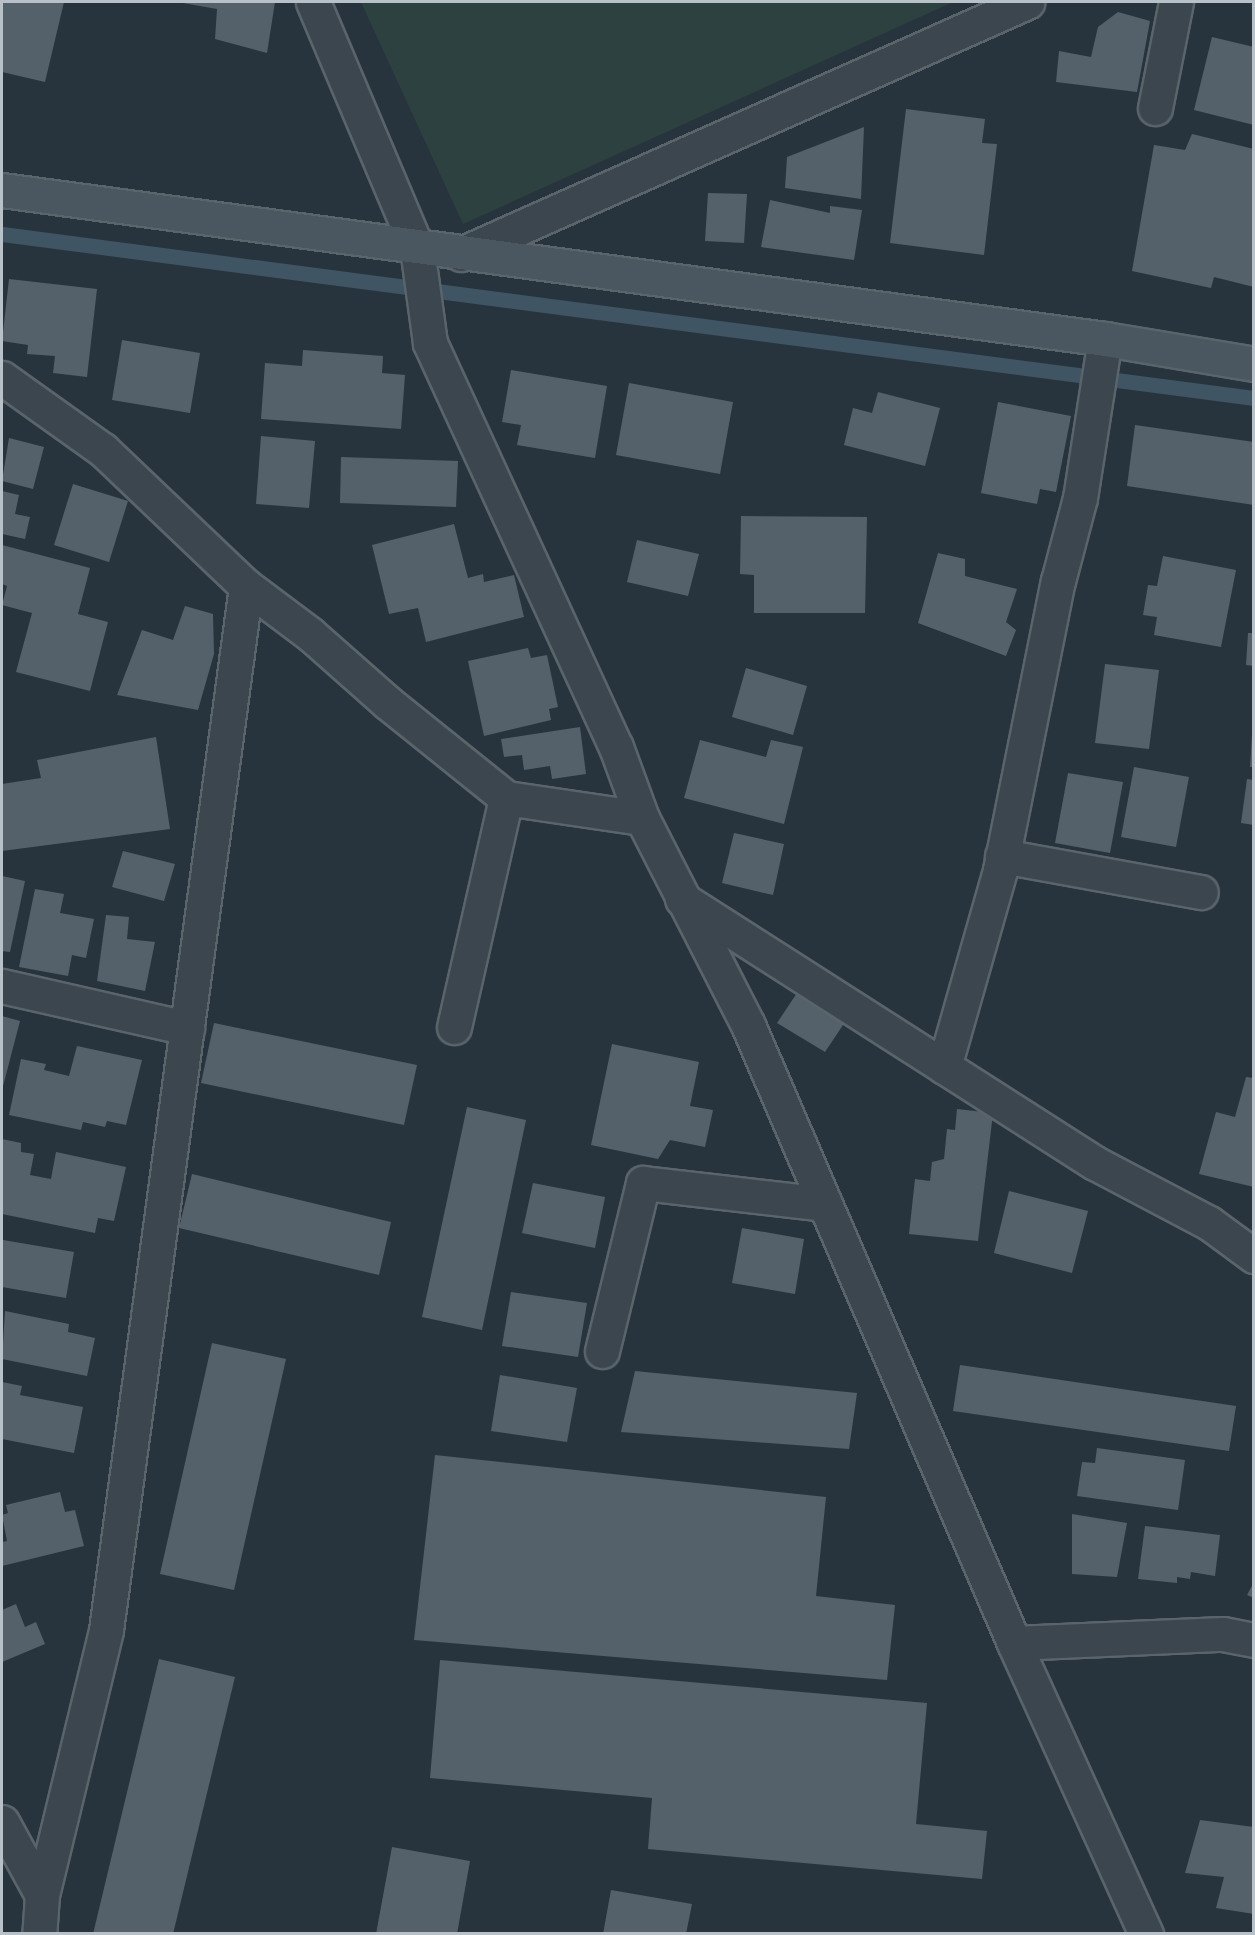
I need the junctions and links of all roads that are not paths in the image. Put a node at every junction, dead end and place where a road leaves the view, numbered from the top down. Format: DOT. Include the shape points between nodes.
graph roads {
  1 [pos="313,2"];
  2 [pos="1027,2"];
  3 [pos="1176,2"];
  4 [pos="1155,108"];
  5 [pos="2,190"];
  6 [pos="461,254"];
  7 [pos="418,257"];
  8 [pos="1104,346"];
  9 [pos="1254,364"];
  10 [pos="2,378"];
  11 [pos="246,586"];
  12 [pos="506,798"];
  13 [pos="642,818"];
  14 [pos="1002,856"];
  15 [pos="1201,892"];
  16 [pos="681,898"];
  17 [pos="2,986"];
  18 [pos="454,1027"];
  19 [pos="187,1028"];
  20 [pos="944,1067"];
  21 [pos="825,1204"];
  22 [pos="1254,1256"];
  23 [pos="602,1351"];
  24 [pos="1254,1640"];
  25 [pos="1014,1643"];
  26 [pos="2,1822"];
  27 [pos="42,1894"];
  28 [pos="39,1934"];
  29 [pos="1146,1934"];
  1 -- 7 [label="street"];
  2 -- 6 [label="street"];
  3 -- 4 [label="street"];
  5 -- 7 [label="street"];
  6 -- 7 [label="street"];
  6 -- 8 [label="street"];
  7 -- 13 [label="street" via="430,343 616,747"];
  8 -- 9 [label="street"];
  8 -- 14 [label="street" via="1080,498 1058,581"];
  10 -- 11 [label="street" via="103,450"];
  11 -- 12 [label="street" via="310,634"];
  11 -- 19 [label="street"];
  12 -- 13 [label="street"];
  12 -- 18 [label="street"];
  13 -- 16 [label="street"];
  14 -- 15 [label="street"];
  14 -- 20 [label="street"];
  16 -- 20 [label="street"];
  16 -- 21 [label="street" via="748,1025"];
  17 -- 19 [label="street"];
  19 -- 27 [label="street" via="106,1630"];
  20 -- 22 [label="street" via="1095,1163 1209,1223"];
  21 -- 23 [label="street" via="642,1183"];
  21 -- 25 [label="street"];
  24 -- 25 [label="street" via="1223,1634"];
  25 -- 29 [label="street"];
  26 -- 27 [label="street"];
  27 -- 28 [label="street"];
}
